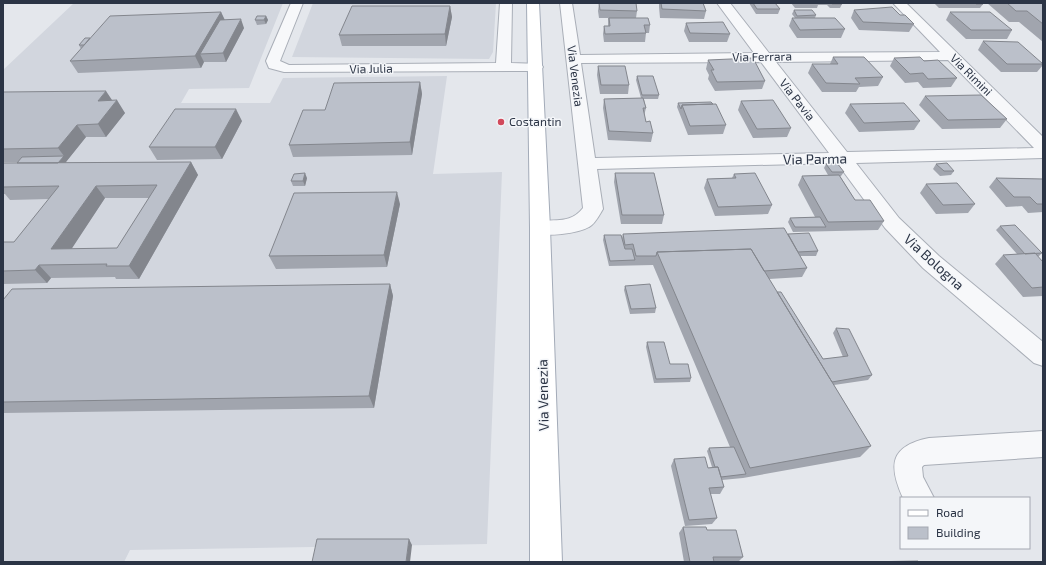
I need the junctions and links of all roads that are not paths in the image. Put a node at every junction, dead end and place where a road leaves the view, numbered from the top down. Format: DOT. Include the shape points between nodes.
graph roads {
  1 [pos="297,3"];
  2 [pos="506,3"];
  3 [pos="533,3"];
  4 [pos="566,3"];
  5 [pos="723,3"];
  6 [pos="899,3"];
  7 [pos="951,56"];
  8 [pos="764,57"];
  9 [pos="573,60"];
  10 [pos="503,67"];
  11 [pos="536,67"];
  12 [pos="1043,147"];
  13 [pos="1043,153"];
  14 [pos="843,158"];
  15 [pos="587,164"];
  16 [pos="540,228"];
  17 [pos="1039,347"];
  18 [pos="1043,444"];
  19 [pos="918,497"];
  20 [pos="546,562"];
  1 -- 10 [label="street, Via Julia" via="272,61 277,68"];
  2 -- 10 [label="street"];
  3 -- 11 [label="main road, Via Venezia"];
  4 -- 9 [label="street, Via Venezia"];
  5 -- 8 [label="street, Via Pavia"];
  6 -- 7 [label="street, Via Rimini"];
  7 -- 8 [label="street, Via Ferrara"];
  7 -- 12 [label="street, Via Rimini"];
  8 -- 9 [label="street, Via Ferrara"];
  8 -- 14 [label="street, Via Pavia"];
  9 -- 15 [label="street, Via Venezia"];
  10 -- 11 [label="street, Via Julia"];
  11 -- 16 [label="main road, Via Venezia"];
  13 -- 14 [label="street, Via Parma"];
  14 -- 15 [label="street, Via Parma"];
  14 -- 17 [label="street, Via Bologna" via="892,224 908,240 931,262"];
  15 -- 16 [label="street, Via Venezia" via="593,209 583,222 560,228"];
  16 -- 20 [label="main road, Via Venezia"];
  18 -- 19 [label="street" via="929,451 914,456 908,464 909,478"];
}
